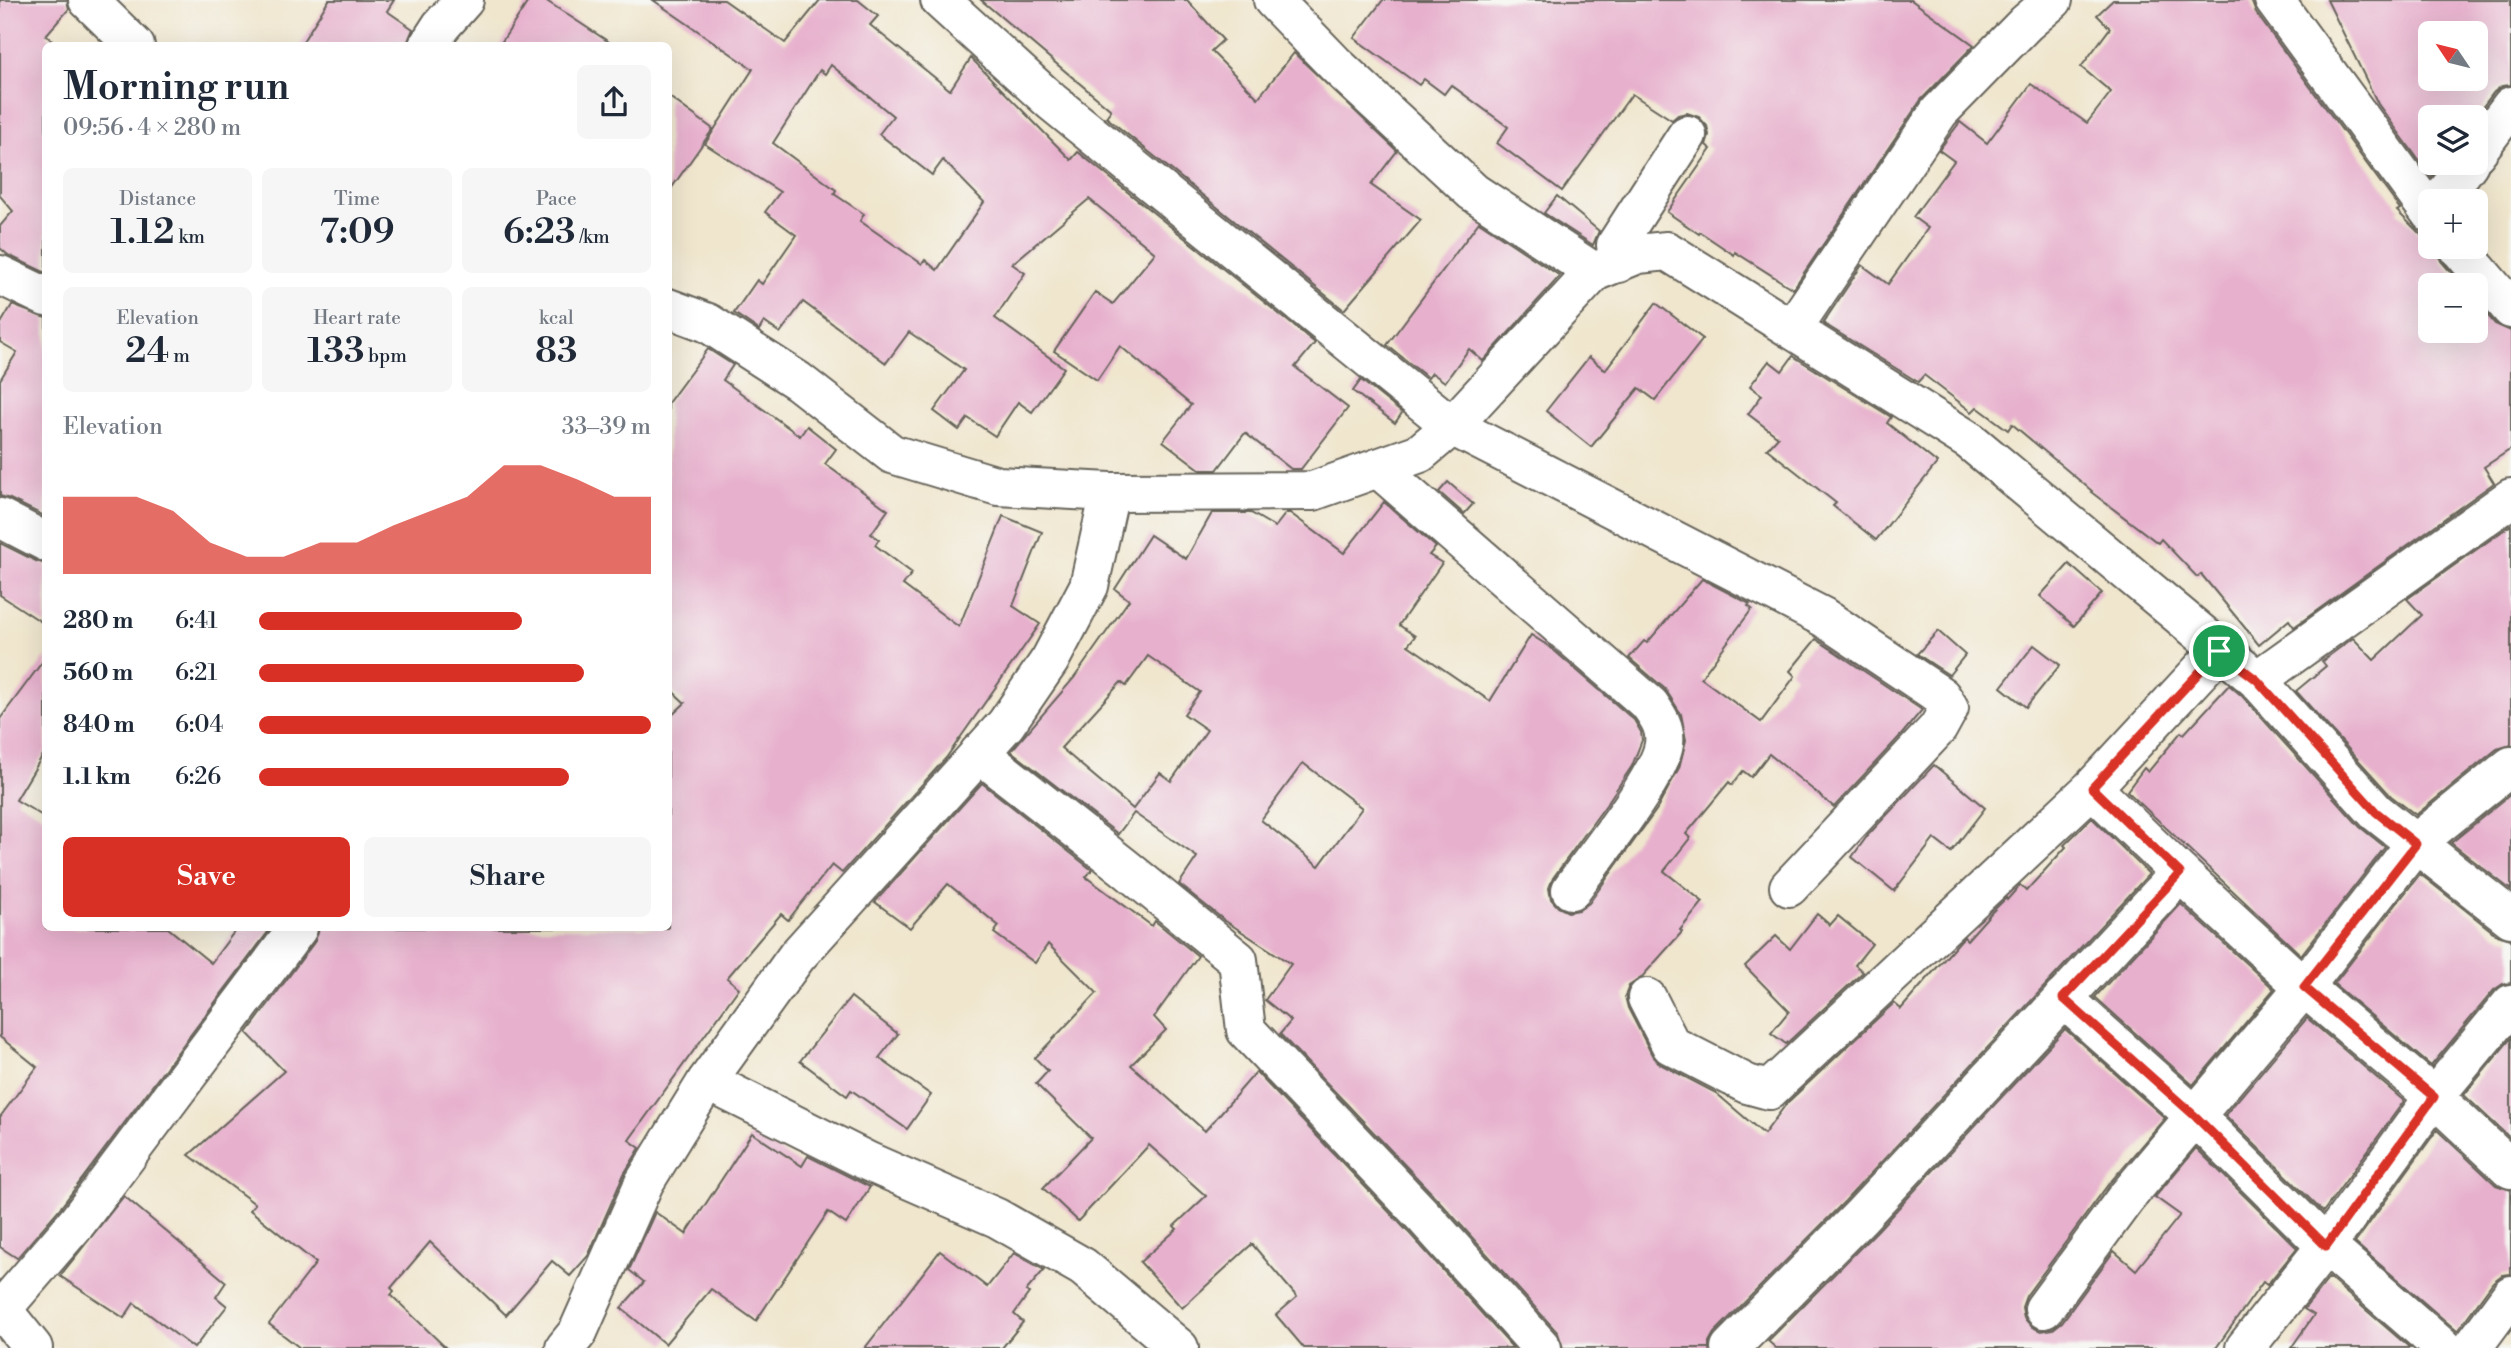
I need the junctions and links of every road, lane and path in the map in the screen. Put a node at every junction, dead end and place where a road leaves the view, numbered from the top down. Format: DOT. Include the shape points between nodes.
graph roads {
  1 [pos="88,0"];
  2 [pos="464,0"];
  3 [pos="940,0"];
  4 [pos="1273,0"];
  5 [pos="2053,0"];
  6 [pos="2274,0"];
  7 [pos="131,42"];
  8 [pos="431,42"];
  9 [pos="2511,106"];
  10 [pos="1687,135"];
  11 [pos="2488,137"];
  12 [pos="2460,175"];
  13 [pos="2449,189"];
  14 [pos="2418,196"];
  15 [pos="2468,259"];
  16 [pos="1606,267"];
  17 [pos="0,275"];
  18 [pos="42,296"];
  19 [pos="672,309"];
  20 [pos="2511,309"];
  21 [pos="1792,330"];
  22 [pos="1452,426"];
  23 [pos="1378,468"];
  24 [pos="1110,492"];
  25 [pos="2511,498"];
  26 [pos="0,518"];
  27 [pos="42,540"];
  28 [pos="2219,651"];
  29 [pos="2257,680"];
  30 [pos="979,753"];
  31 [pos="2511,765"];
  32 [pos="2092,788"];
  33 [pos="2416,844"];
  34 [pos="2180,873"];
  35 [pos="1789,887"];
  36 [pos="1571,890"];
  37 [pos="2511,918"];
  38 [pos="296,931"];
  39 [pos="2304,987"];
  40 [pos="1647,998"];
  41 [pos="2063,998"];
  42 [pos="2511,1004"];
  43 [pos="707,1080"];
  44 [pos="2434,1097"];
  45 [pos="2196,1117"];
  46 [pos="2511,1169"];
  47 [pos="2326,1246"];
  48 [pos="2511,1295"];
  49 [pos="1,1308"];
  50 [pos="2044,1309"];
  51 [pos="580,1343"];
  52 [pos="33,1348"];
  53 [pos="1179,1348"];
  54 [pos="1542,1348"];
  55 [pos="1730,1348"];
  56 [pos="2245,1348"];
  57 [pos="2443,1348"];
  58 [pos="2472,1348"];
  1 -- 7 [label="street"];
  2 -- 8 [label="street"];
  3 -- 22 [label="street" via="1052,102"];
  4 -- 16 [label="street" via="1474,192"];
  5 -- 21 [label="street" via="1938,112"];
  6 -- 14 [label="street"];
  9 -- 11 [label="street"];
  10 -- 16 [label="street"];
  12 -- 13 [label="street"];
  15 -- 20 [label="street"];
  16 -- 21 [label="street" via="1638,254 1667,251"];
  16 -- 22 [label="street"];
  17 -- 18 [label="street"];
  19 -- 24 [label="street" via="708,323 798,381 891,454 998,486"];
  21 -- 28 [label="street" via="1970,441"];
  22 -- 23 [label="street" via="1420,453"];
  22 -- 35 [label="street" via="1823,617 1941,696 1950,708 1938,727"];
  23 -- 24 [label="street" via="1312,491"];
  23 -- 36 [label="street" via="1650,705 1662,722 1661,759"];
  24 -- 30 [label="street" via="1089,586 1050,660 1006,724"];
  25 -- 29 [label="street"];
  26 -- 27 [label="street"];
  28 -- 29 [label="street"];
  28 -- 32 [label="street"];
  29 -- 33 [label="street" via="2376,812"];
  30 -- 43 [label="street" via="797,956"];
  30 -- 54 [label="street" via="1238,960 1247,1030"];
  31 -- 33 [label="street"];
  32 -- 34 [label="street"];
  32 -- 40 [label="street" via="1769,1090 1747,1084 1671,1045"];
  33 -- 37 [label="street"];
  33 -- 39 [label="street"];
  34 -- 39 [label="street"];
  34 -- 41 [label="street"];
  38 -- 49 [label="street" via="78,1221"];
  39 -- 44 [label="street"];
  39 -- 45 [label="street"];
  41 -- 45 [label="street"];
  41 -- 55 [label="street" via="1861,1216"];
  42 -- 44 [label="street"];
  43 -- 51 [label="street" via="644,1182"];
  43 -- 53 [label="street" via="869,1163 997,1217 1083,1266"];
  44 -- 46 [label="street"];
  44 -- 47 [label="street"];
  45 -- 47 [label="street"];
  45 -- 50 [label="street" via="2125,1199"];
  47 -- 56 [label="street"];
  47 -- 57 [label="street"];
  48 -- 58 [label="street"];
  49 -- 52 [label="street"];
}
